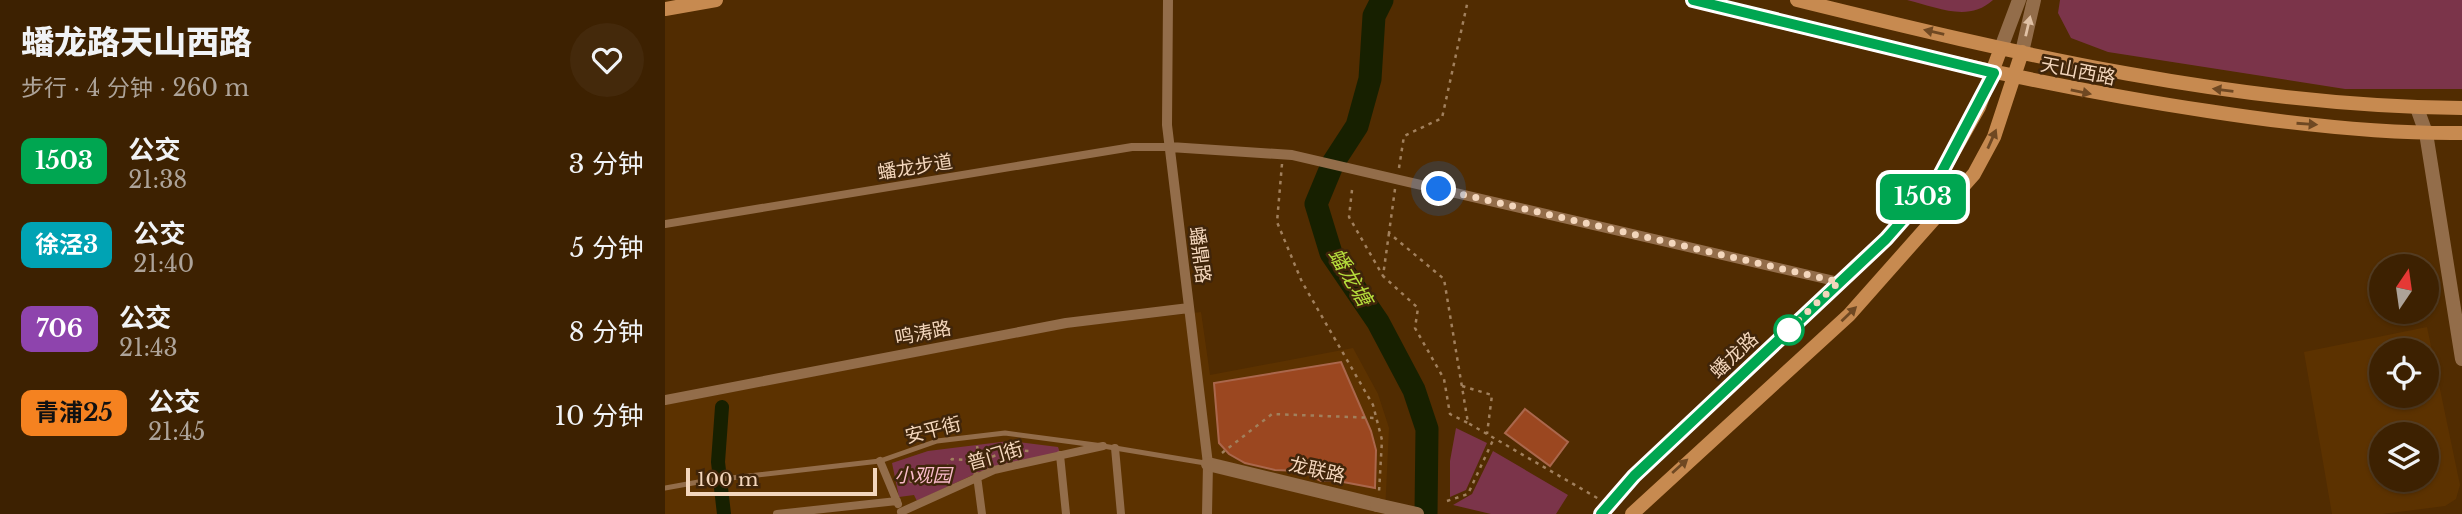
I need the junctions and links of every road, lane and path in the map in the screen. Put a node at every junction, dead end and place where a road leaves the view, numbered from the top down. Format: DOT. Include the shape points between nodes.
graph roads {
  1 [pos="716,0"];
  2 [pos="1168,0"];
  3 [pos="1468,0"];
  4 [pos="1693,0"];
  5 [pos="1797,0"];
  6 [pos="2019,0"];
  7 [pos="2033,0"];
  8 [pos="665,9"];
  9 [pos="2001,48"];
  10 [pos="2022,52"];
  11 [pos="1994,73"];
  12 [pos="2015,78"];
  13 [pos="2417,108"];
  14 [pos="2462,108"];
  15 [pos="2462,133"];
  16 [pos="2426,134"];
  17 [pos="1170,147"];
  18 [pos="1288,155"];
  19 [pos="1397,178"];
  20 [pos="1352,190"];
  21 [pos="665,224"];
  22 [pos="1389,233"];
  23 [pos="1383,276"];
  24 [pos="1839,282"];
  25 [pos="1189,308"];
  26 [pos="2462,359"];
  27 [pos="1462,386"];
  28 [pos="665,400"];
  29 [pos="1376,418"];
  30 [pos="1468,423"];
  31 [pos="1487,434"];
  32 [pos="975,436"];
  33 [pos="1494,438"];
  34 [pos="1103,446"];
  35 [pos="1115,447"];
  36 [pos="1060,455"];
  37 [pos="1046,458"];
  38 [pos="880,461"];
  39 [pos="979,461"];
  40 [pos="1208,464"];
  41 [pos="980,475"];
  42 [pos="891,486"];
  43 [pos="665,488"];
  44 [pos="1378,500"];
  45 [pos="1447,501"];
  46 [pos="897,502"];
  47 [pos="1604,509"];
  48 [pos="901,513"];
  49 [pos="777,514"];
  50 [pos="982,514"];
  51 [pos="1066,514"];
  52 [pos="1121,514"];
  53 [pos="1207,514"];
  54 [pos="1417,514"];
  55 [pos="1632,514"];
  1 -- 8 [label="main road"];
  2 -- 17 [label="street, 蟠鼎路"];
  3 -- 19 [label="path" via="1442,118 1404,136"];
  4 -- 11 [label="main road, 天山西路"];
  9 -- 5 [label="main road, 天山西路, one-way"];
  6 -- 9 [label="street"];
  10 -- 7 [label="street, one-way"];
  9 -- 10 [label="main road, 天山西路"];
  9 -- 11 [label="main road, 蟠龙路"];
  10 -- 12 [label="main road"];
  13 -- 10 [label="main road, 天山西路, one-way" via="2182,85"];
  11 -- 12 [label="main road, 天山西路"];
  11 -- 24 [label="main road, 蟠龙路" via="1937,181 1886,239"];
  12 -- 16 [label="main road, 天山西路, one-way" via="2282,122"];
  55 -- 12 [label="main road, one-way" via="1849,315 1915,244 1974,174 1994,137"];
  13 -- 14 [label="main road, 天山西路"];
  13 -- 16 [label="street"];
  15 -- 16 [label="main road, 天山西路"];
  16 -- 26 [label="street"];
  17 -- 18 [label="street"];
  17 -- 21 [label="street, 蟠龙步道" via="1132,147"];
  17 -- 25 [label="street, 蟠鼎路"];
  18 -- 19 [label="street"];
  18 -- 29 [label="path" via="1277,222 1281,235"];
  19 -- 22 [label="path"];
  19 -- 24 [label="street"];
  20 -- 23 [label="path" via="1349,217"];
  22 -- 23 [label="path"];
  22 -- 27 [label="path" via="1444,279"];
  23 -- 30 [label="path" via="1418,308 1415,328 1444,379 1450,414"];
  24 -- 47 [label="main road, 蟠龙路"];
  25 -- 28 [label="street, 鸣涛路" via="1066,323"];
  25 -- 40 [label="street, 蟠鼎路"];
  27 -- 30 [label="path"];
  27 -- 31 [label="path" via="1492,395"];
  29 -- 40 [label="path" via="1272,414"];
  29 -- 44 [label="path" via="1382,440"];
  30 -- 31 [label="path"];
  31 -- 33 [label="path"];
  32 -- 34 [label="lane, 安平街" via="1033,435"];
  32 -- 38 [label="lane, 安平街" via="937,440"];
  32 -- 39 [label="path"];
  33 -- 45 [label="path" via="1468,494"];
  33 -- 47 [label="path"];
  34 -- 35 [label="lane, 安平街"];
  34 -- 36 [label="street, 普门街"];
  35 -- 40 [label="lane, 安平街"];
  35 -- 52 [label="street"];
  36 -- 37 [label="street, 普门街"];
  36 -- 51 [label="street"];
  37 -- 39 [label="path" via="1011,450"];
  37 -- 41 [label="street, 普门街"];
  38 -- 42 [label="street"];
  38 -- 43 [label="lane, 安平街"];
  39 -- 41 [label="path"];
  39 -- 42 [label="path" via="952,459 940,477"];
  40 -- 44 [label="street, 龙联路"];
  40 -- 53 [label="street, 蟠鼎路"];
  41 -- 48 [label="street, 普门街"];
  41 -- 50 [label="street"];
  42 -- 46 [label="street"];
  44 -- 54 [label="street, 龙联路, bridge"];
  46 -- 48 [label="street"];
  46 -- 49 [label="street"];
}
